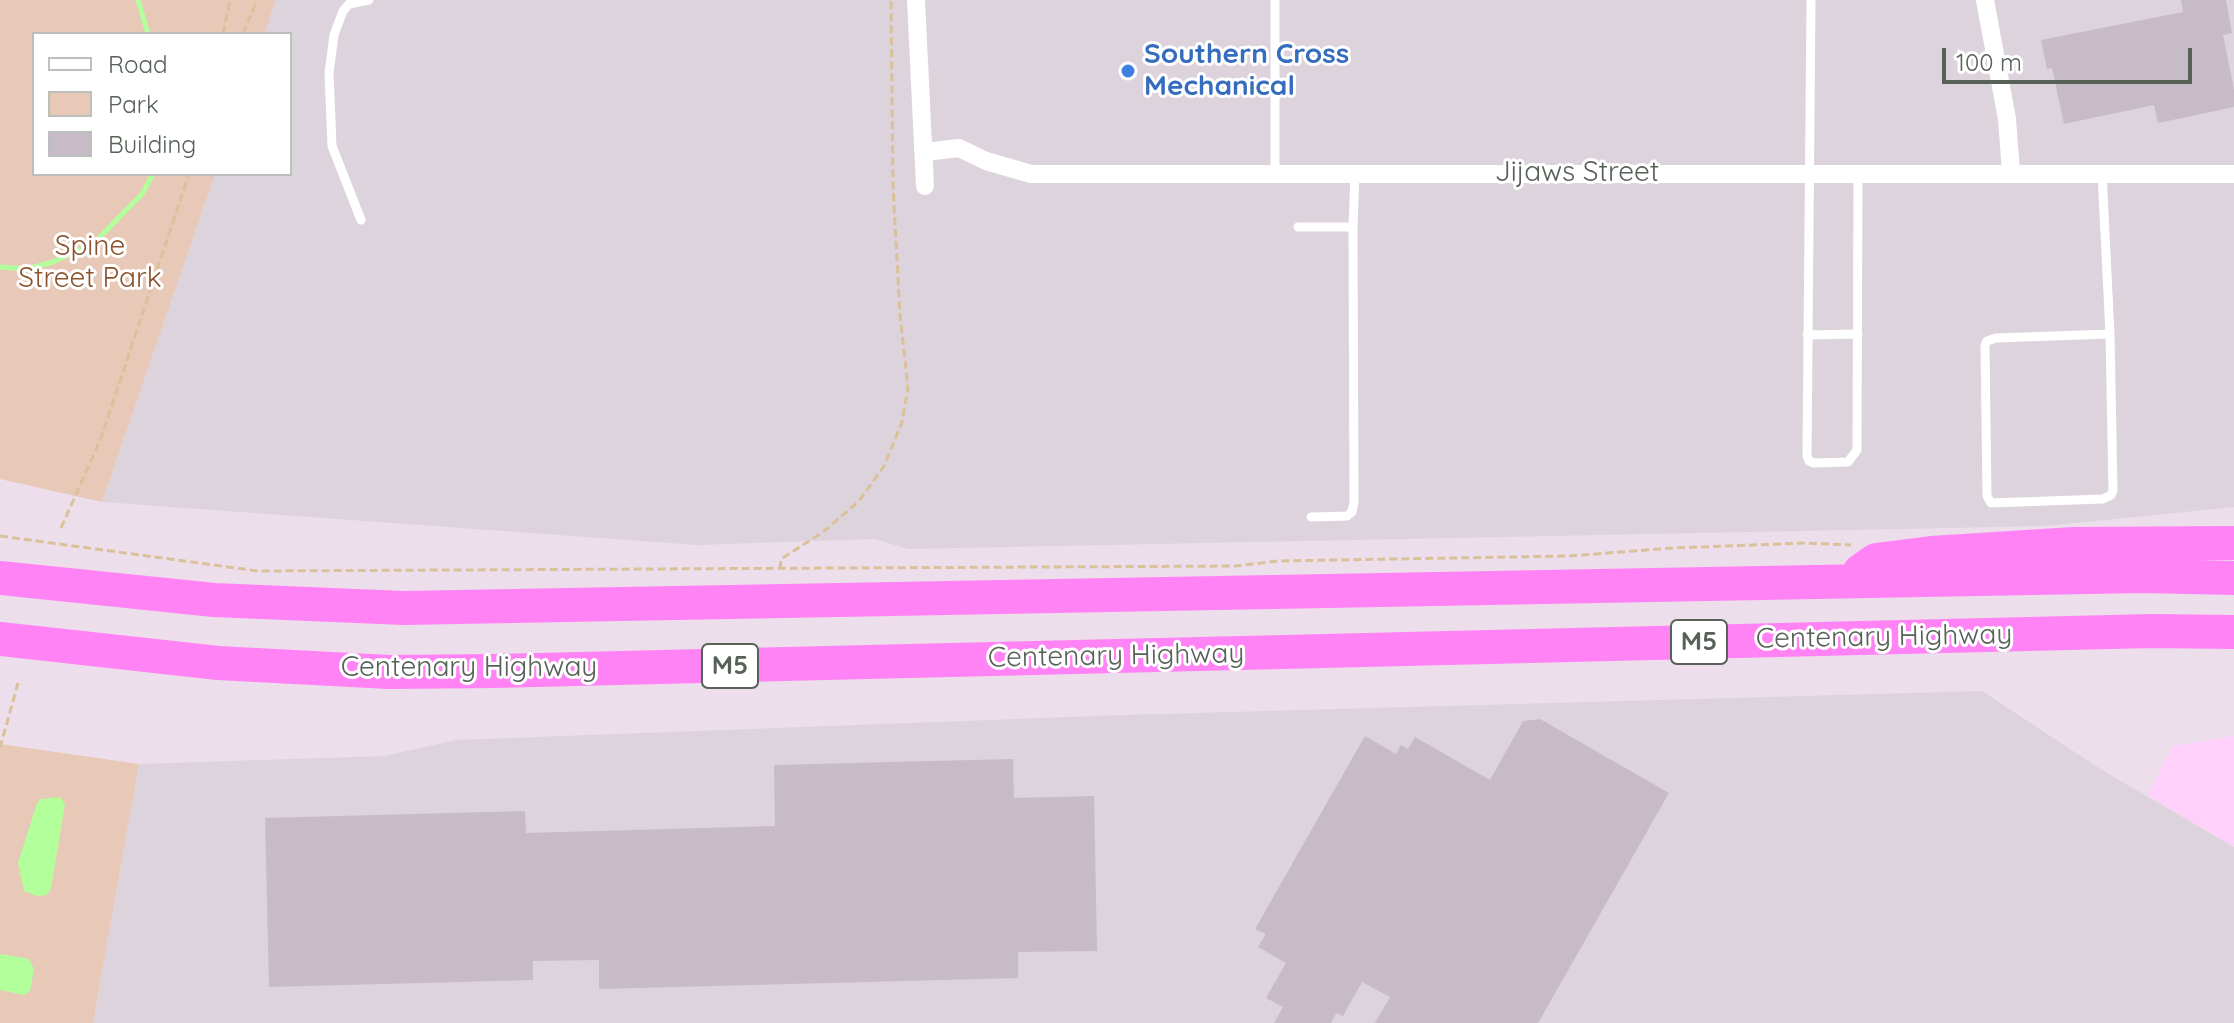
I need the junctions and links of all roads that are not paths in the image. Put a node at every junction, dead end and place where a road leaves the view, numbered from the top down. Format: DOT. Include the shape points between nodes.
graph roads {
  1 [pos="369,0"];
  2 [pos="916,0"];
  3 [pos="1275,0"];
  4 [pos="1811,0"];
  5 [pos="1985,0"];
  6 [pos="925,152"];
  7 [pos="1858,172"];
  8 [pos="2011,172"];
  9 [pos="1355,173"];
  10 [pos="1808,173"];
  11 [pos="2102,173"];
  12 [pos="1275,174"];
  13 [pos="2234,174"];
  14 [pos="925,186"];
  15 [pos="361,220"];
  16 [pos="1298,227"];
  17 [pos="1353,227"];
  18 [pos="1858,334"];
  19 [pos="2110,334"];
  20 [pos="1807,335"];
  21 [pos="1311,517"];
  22 [pos="2234,543"];
  23 [pos="0,578"];
  24 [pos="2234,578"];
  25 [pos="1847,581"];
  26 [pos="2234,632"];
  27 [pos="0,639"];
  28 [pos="62,647"];
  29 [pos="9,672"];
  1 -- 15 [label="lane" via="349,4 343,11 329,73 332,146"];
  2 -- 6 [label="street"];
  3 -- 12 [label="lane"];
  4 -- 10 [label="lane"];
  5 -- 8 [label="street"];
  6 -- 12 [label="street, Jijaws Street" via="959,148 1031,174"];
  6 -- 14 [label="street"];
  7 -- 8 [label="street, Jijaws Street"];
  7 -- 10 [label="street, Jijaws Street"];
  7 -- 18 [label="lane"];
  8 -- 11 [label="street, Jijaws Street"];
  9 -- 10 [label="street, Jijaws Street"];
  9 -- 12 [label="street, Jijaws Street"];
  9 -- 17 [label="lane"];
  10 -- 20 [label="lane"];
  11 -- 13 [label="street, Jijaws Street"];
  11 -- 19 [label="lane"];
  16 -- 17 [label="lane"];
  17 -- 21 [label="lane" via="1354,502 1347,516"];
  18 -- 20 [label="lane"];
  18 -- 20 [label="lane" via="1857,450 1848,462 1814,463 1807,456"];
  19 -- 19 [label="lane" via="2111,495 1991,503 1987,341"];
  22 -- 25 [label="highway" via="2074,544 1931,553 1876,560"];
  23 -- 25 [label="highway, Centenary Highway / M5" via="214,600 404,608"];
  24 -- 25 [label="highway, Centenary Highway / M5"];
  26 -- 28 [label="highway, Centenary Highway / M5" via="389,672 218,663"];
  27 -- 28 [label="highway, Centenary Highway / M5"];
  28 -- 29 [label="highway" via="18,662"];
}
